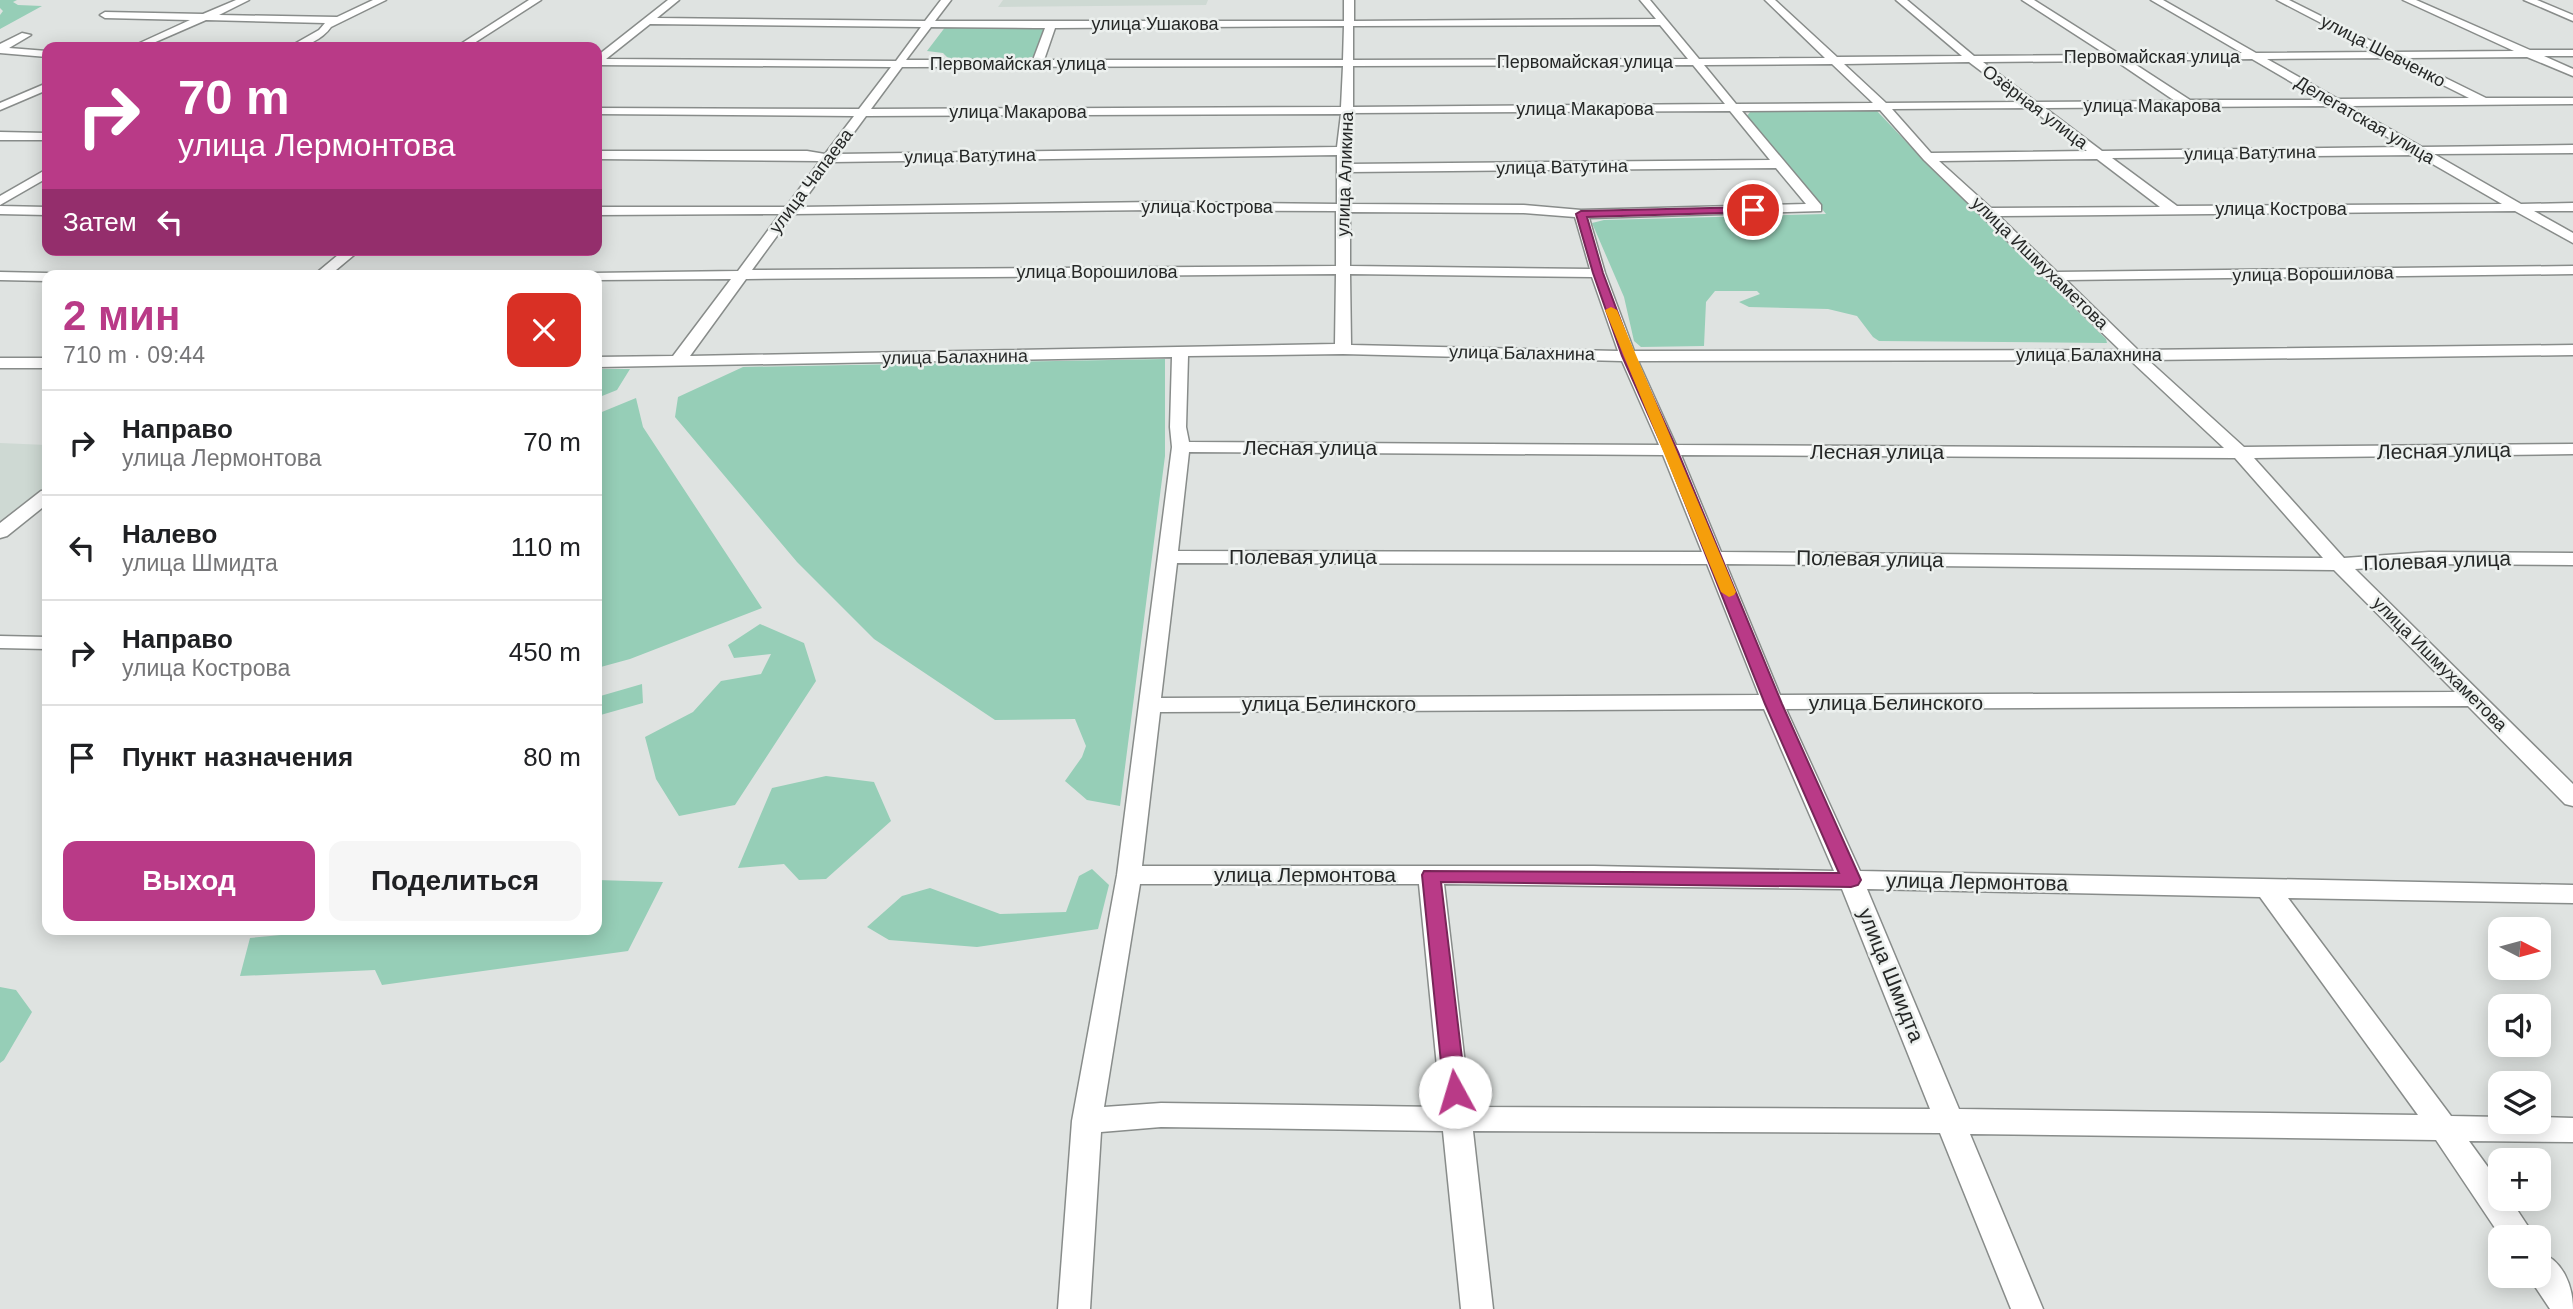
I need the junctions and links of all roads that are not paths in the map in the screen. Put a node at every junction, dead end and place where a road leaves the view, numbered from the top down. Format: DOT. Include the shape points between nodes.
graph roads {
  1 [pos="244,0"];
  2 [pos="381,0"];
  3 [pos="536,0"];
  4 [pos="674,0"];
  5 [pos="946,0"];
  6 [pos="1349,0"];
  7 [pos="1645,0"];
  8 [pos="1770,0"];
  9 [pos="1901,0"];
  10 [pos="2027,0"];
  11 [pos="2156,0"];
  12 [pos="2282,0"];
  13 [pos="2408,0"];
  14 [pos="2529,0"];
  15 [pos="111,4"];
  16 [pos="93,11"];
  17 [pos="105,15"];
  18 [pos="205,17"];
  19 [pos="2573,18"];
  20 [pos="337,20"];
  21 [pos="646,21"];
  22 [pos="1663,22"];
  23 [pos="1349,23"];
  24 [pos="928,25"];
  25 [pos="1051,25"];
  26 [pos="26,35"];
  27 [pos="148,42"];
  28 [pos="304,42"];
  29 [pos="469,42"];
  30 [pos="2529,53"];
  31 [pos="2573,53"];
  32 [pos="42,54"];
  33 [pos="2392,54"];
  34 [pos="2115,56"];
  35 [pos="2254,56"];
  36 [pos="602,57"];
  37 [pos="1969,57"];
  38 [pos="1835,59"];
  39 [pos="602,61"];
  40 [pos="1696,62"];
  41 [pos="1348,63"];
  42 [pos="898,64"];
  43 [pos="1037,64"];
  44 [pos="2573,73"];
  45 [pos="42,88"];
  46 [pos="2573,101"];
  47 [pos="2485,102"];
  48 [pos="2337,103"];
  49 [pos="2189,105"];
  50 [pos="2037,106"];
  51 [pos="0,107"];
  52 [pos="1885,107"];
  53 [pos="1735,109"];
  54 [pos="1347,110"];
  55 [pos="602,111"];
  56 [pos="862,113"];
  57 [pos="0,136"];
  58 [pos="42,137"];
  59 [pos="2573,149"];
  60 [pos="1343,151"];
  61 [pos="2418,151"];
  62 [pos="602,155"];
  63 [pos="2098,155"];
  64 [pos="1928,157"];
  65 [pos="828,158"];
  66 [pos="1780,164"];
  67 [pos="1343,168"];
  68 [pos="42,176"];
  69 [pos="0,201"];
  70 [pos="2573,207"];
  71 [pos="2519,208"];
  72 [pos="790,209"];
  73 [pos="1343,209"];
  74 [pos="2173,210"];
  75 [pos="0,211"];
  76 [pos="42,211"];
  77 [pos="602,211"];
  78 [pos="1988,212"];
  79 [pos="1581,214"];
  80 [pos="2573,239"];
  81 [pos="345,256"];
  82 [pos="327,270"];
  83 [pos="1344,270"];
  84 [pos="2573,270"];
  85 [pos="1598,273"];
  86 [pos="741,274"];
  87 [pos="0,276"];
  88 [pos="42,276"];
  89 [pos="602,276"];
  90 [pos="2053,276"];
  91 [pos="1343,349"];
  92 [pos="2573,350"];
  93 [pos="1180,353"];
  94 [pos="2134,355"];
  95 [pos="1628,356"];
  96 [pos="602,362"];
  97 [pos="677,362"];
  98 [pos="0,363"];
  99 [pos="42,363"];
  100 [pos="1181,447"];
  101 [pos="2573,449"];
  102 [pos="1671,452"];
  103 [pos="2240,453"];
  104 [pos="42,499"];
  105 [pos="0,532"];
  106 [pos="1167,557"];
  107 [pos="1715,558"];
  108 [pos="2573,559"];
  109 [pos="2339,564"];
  110 [pos="0,642"];
  111 [pos="42,643"];
  112 [pos="2476,699"];
  113 [pos="1773,704"];
  114 [pos="1148,705"];
  115 [pos="2573,798"];
  116 [pos="1129,875"];
  117 [pos="1431,875"];
  118 [pos="1851,880"];
  119 [pos="2267,888"];
  120 [pos="2573,894"];
  121 [pos="1458,1119"];
  122 [pos="1087,1121"];
  123 [pos="1950,1121"];
  124 [pos="2445,1130"];
  125 [pos="2573,1130"];
  126 [pos="2511,1225"];
  127 [pos="2551,1283"];
  128 [pos="1074,1309"];
  129 [pos="1477,1309"];
  130 [pos="2027,1309"];
  131 [pos="2569,1309"];
  1 -- 18 [label="street"];
  2 -- 20 [label="street"];
  3 -- 29 [label="street"];
  4 -- 21 [label="street"];
  5 -- 24 [label="street, улица Чапаева"];
  6 -- 23 [label="street, улица Аликина"];
  7 -- 22 [label="street"];
  8 -- 38 [label="street, улица Ишмухаметова"];
  9 -- 37 [label="street, Озёрная улица"];
  10 -- 34 [label="street"];
  11 -- 35 [label="street, Делегатская улица"];
  12 -- 33 [label="street, улица Шевченко"];
  13 -- 30 [label="street"];
  14 -- 19 [label="street"];
  15 -- 16 [label="street"];
  17 -- 18 [label="street"];
  18 -- 20 [label="street"];
  18 -- 27 [label="street"];
  20 -- 28 [label="street"];
  21 -- 24 [label="street, улица Ушакова"];
  21 -- 36 [label="street"];
  22 -- 23 [label="street, улица Ушакова"];
  22 -- 40 [label="street"];
  23 -- 25 [label="street, улица Ушакова"];
  23 -- 41 [label="street, улица Аликина"];
  24 -- 25 [label="street, улица Ушакова"];
  24 -- 42 [label="street, улица Чапаева"];
  25 -- 43 [label="street"];
  26 -- 32 [label="street" via="4,46 4,51"];
  30 -- 31 [label="street, Первомайская улица"];
  30 -- 33 [label="street, Первомайская улица"];
  30 -- 44 [label="street"];
  33 -- 35 [label="street, Первомайская улица"];
  33 -- 47 [label="street, улица Шевченко"];
  34 -- 35 [label="street, Первомайская улица"];
  34 -- 37 [label="street, Первомайская улица"];
  34 -- 49 [label="street"];
  35 -- 48 [label="street, Делегатская улица"];
  37 -- 38 [label="street, Первомайская улица"];
  37 -- 50 [label="street, Озёрная улица"];
  38 -- 40 [label="street, Первомайская улица"];
  38 -- 52 [label="street, улица Ишмухаметова"];
  39 -- 42 [label="street, Первомайская улица"];
  40 -- 41 [label="street, Первомайская улица"];
  40 -- 53 [label="street"];
  41 -- 43 [label="street, Первомайская улица"];
  41 -- 54 [label="street, улица Аликина"];
  42 -- 43 [label="street, Первомайская улица"];
  42 -- 56 [label="street, улица Чапаева"];
  45 -- 51 [label="street"];
  46 -- 47 [label="street, улица Макарова"];
  47 -- 48 [label="street, улица Макарова"];
  48 -- 49 [label="street, улица Макарова"];
  48 -- 61 [label="street, Делегатская улица"];
  49 -- 50 [label="street, улица Макарова"];
  50 -- 52 [label="street, улица Макарова"];
  50 -- 63 [label="street, Озёрная улица"];
  52 -- 53 [label="street, улица Макарова"];
  52 -- 64 [label="street, улица Ишмухаметова"];
  53 -- 54 [label="street, улица Макарова"];
  53 -- 66 [label="street"];
  54 -- 56 [label="street, улица Макарова"];
  54 -- 60 [label="street, улица Аликина"];
  55 -- 56 [label="street, улица Макарова"];
  56 -- 65 [label="street, улица Чапаева"];
  57 -- 58 [label="street"];
  59 -- 61 [label="street, улица Ватутина"];
  60 -- 65 [label="street, улица Ватутина"];
  60 -- 67 [label="street, улица Аликина"];
  61 -- 63 [label="street, улица Ватутина"];
  61 -- 71 [label="street, Делегатская улица"];
  62 -- 65 [label="street, улица Ватутина"];
  63 -- 64 [label="street, улица Ватутина"];
  63 -- 74 [label="street, Озёрная улица"];
  64 -- 78 [label="street, улица Ишмухаметова"];
  65 -- 72 [label="street, улица Чапаева"];
  66 -- 67 [label="street, улица Ватутина"];
  66 -- 79 [label="street, улица Кострова" via="1816,208"];
  67 -- 73 [label="street, улица Аликина"];
  68 -- 69 [label="street"];
  70 -- 71 [label="street, улица Кострова"];
  71 -- 74 [label="street, улица Кострова"];
  71 -- 80 [label="street, Делегатская улица"];
  72 -- 73 [label="street, улица Кострова"];
  72 -- 77 [label="street, улица Кострова"];
  72 -- 86 [label="street, улица Чапаева"];
  73 -- 79 [label="street, улица Кострова" via="1524,209"];
  73 -- 83 [label="street, улица Аликина"];
  74 -- 78 [label="street, улица Кострова"];
  75 -- 76 [label="street"];
  78 -- 90 [label="street, улица Ишмухаметова"];
  79 -- 85 [label="street, улица Шмидта"];
  81 -- 82 [label="street"];
  83 -- 85 [label="street, улица Ворошилова"];
  83 -- 86 [label="street, улица Ворошилова"];
  83 -- 91 [label="street, улица Аликина"];
  84 -- 90 [label="street, улица Ворошилова"];
  85 -- 95 [label="street, улица Шмидта"];
  86 -- 89 [label="street, улица Ворошилова"];
  86 -- 97 [label="street, улица Чапаева"];
  87 -- 88 [label="street"];
  90 -- 94 [label="street, улица Ишмухаметова"];
  91 -- 93 [label="street, улица Балахнина"];
  91 -- 95 [label="street, улица Балахнина"];
  92 -- 94 [label="street, улица Балахнина"];
  93 -- 97 [label="street, улица Балахнина"];
  93 -- 100 [label="street"];
  94 -- 95 [label="street, улица Балахнина"];
  94 -- 103 [label="street, улица Ишмухаметова"];
  95 -- 102 [label="street, улица Шмидта"];
  96 -- 97 [label="street, улица Балахнина"];
  98 -- 99 [label="street"];
  100 -- 102 [label="street, Лесная улица"];
  100 -- 106 [label="street"];
  101 -- 103 [label="street, Лесная улица"];
  102 -- 103 [label="street, Лесная улица"];
  102 -- 107 [label="street, улица Шмидта"];
  103 -- 109 [label="street, улица Ишмухаметова"];
  104 -- 105 [label="street"];
  106 -- 107 [label="street, Полевая улица"];
  106 -- 114 [label="street"];
  107 -- 109 [label="street, Полевая улица"];
  107 -- 113 [label="street, улица Шмидта"];
  108 -- 109 [label="street, Полевая улица" via="2429,558"];
  109 -- 112 [label="street, улица Ишмухаметова"];
  110 -- 111 [label="street"];
  112 -- 113 [label="street, улица Белинского"];
  112 -- 115 [label="street, улица Ишмухаметова"];
  113 -- 114 [label="street, улица Белинского"];
  113 -- 118 [label="street, улица Шмидта"];
  114 -- 116 [label="street"];
  116 -- 117 [label="street, улица Лермонтова"];
  116 -- 122 [label="street"];
  117 -- 118 [label="street, улица Лермонтова"];
  117 -- 121 [label="street"];
  118 -- 119 [label="street, улица Лермонтова"];
  118 -- 123 [label="street, улица Шмидта"];
  119 -- 120 [label="street, улица Лермонтова"];
  119 -- 124 [label="street"];
  121 -- 122 [label="street" via="1161,1115"];
  121 -- 123 [label="street"];
  121 -- 129 [label="street"];
  122 -- 128 [label="street"];
  123 -- 124 [label="street"];
  123 -- 130 [label="street, улица Шмидта"];
  124 -- 125 [label="street"];
  124 -- 126 [label="street"];
  127 -- 131 [label="street"];
}
